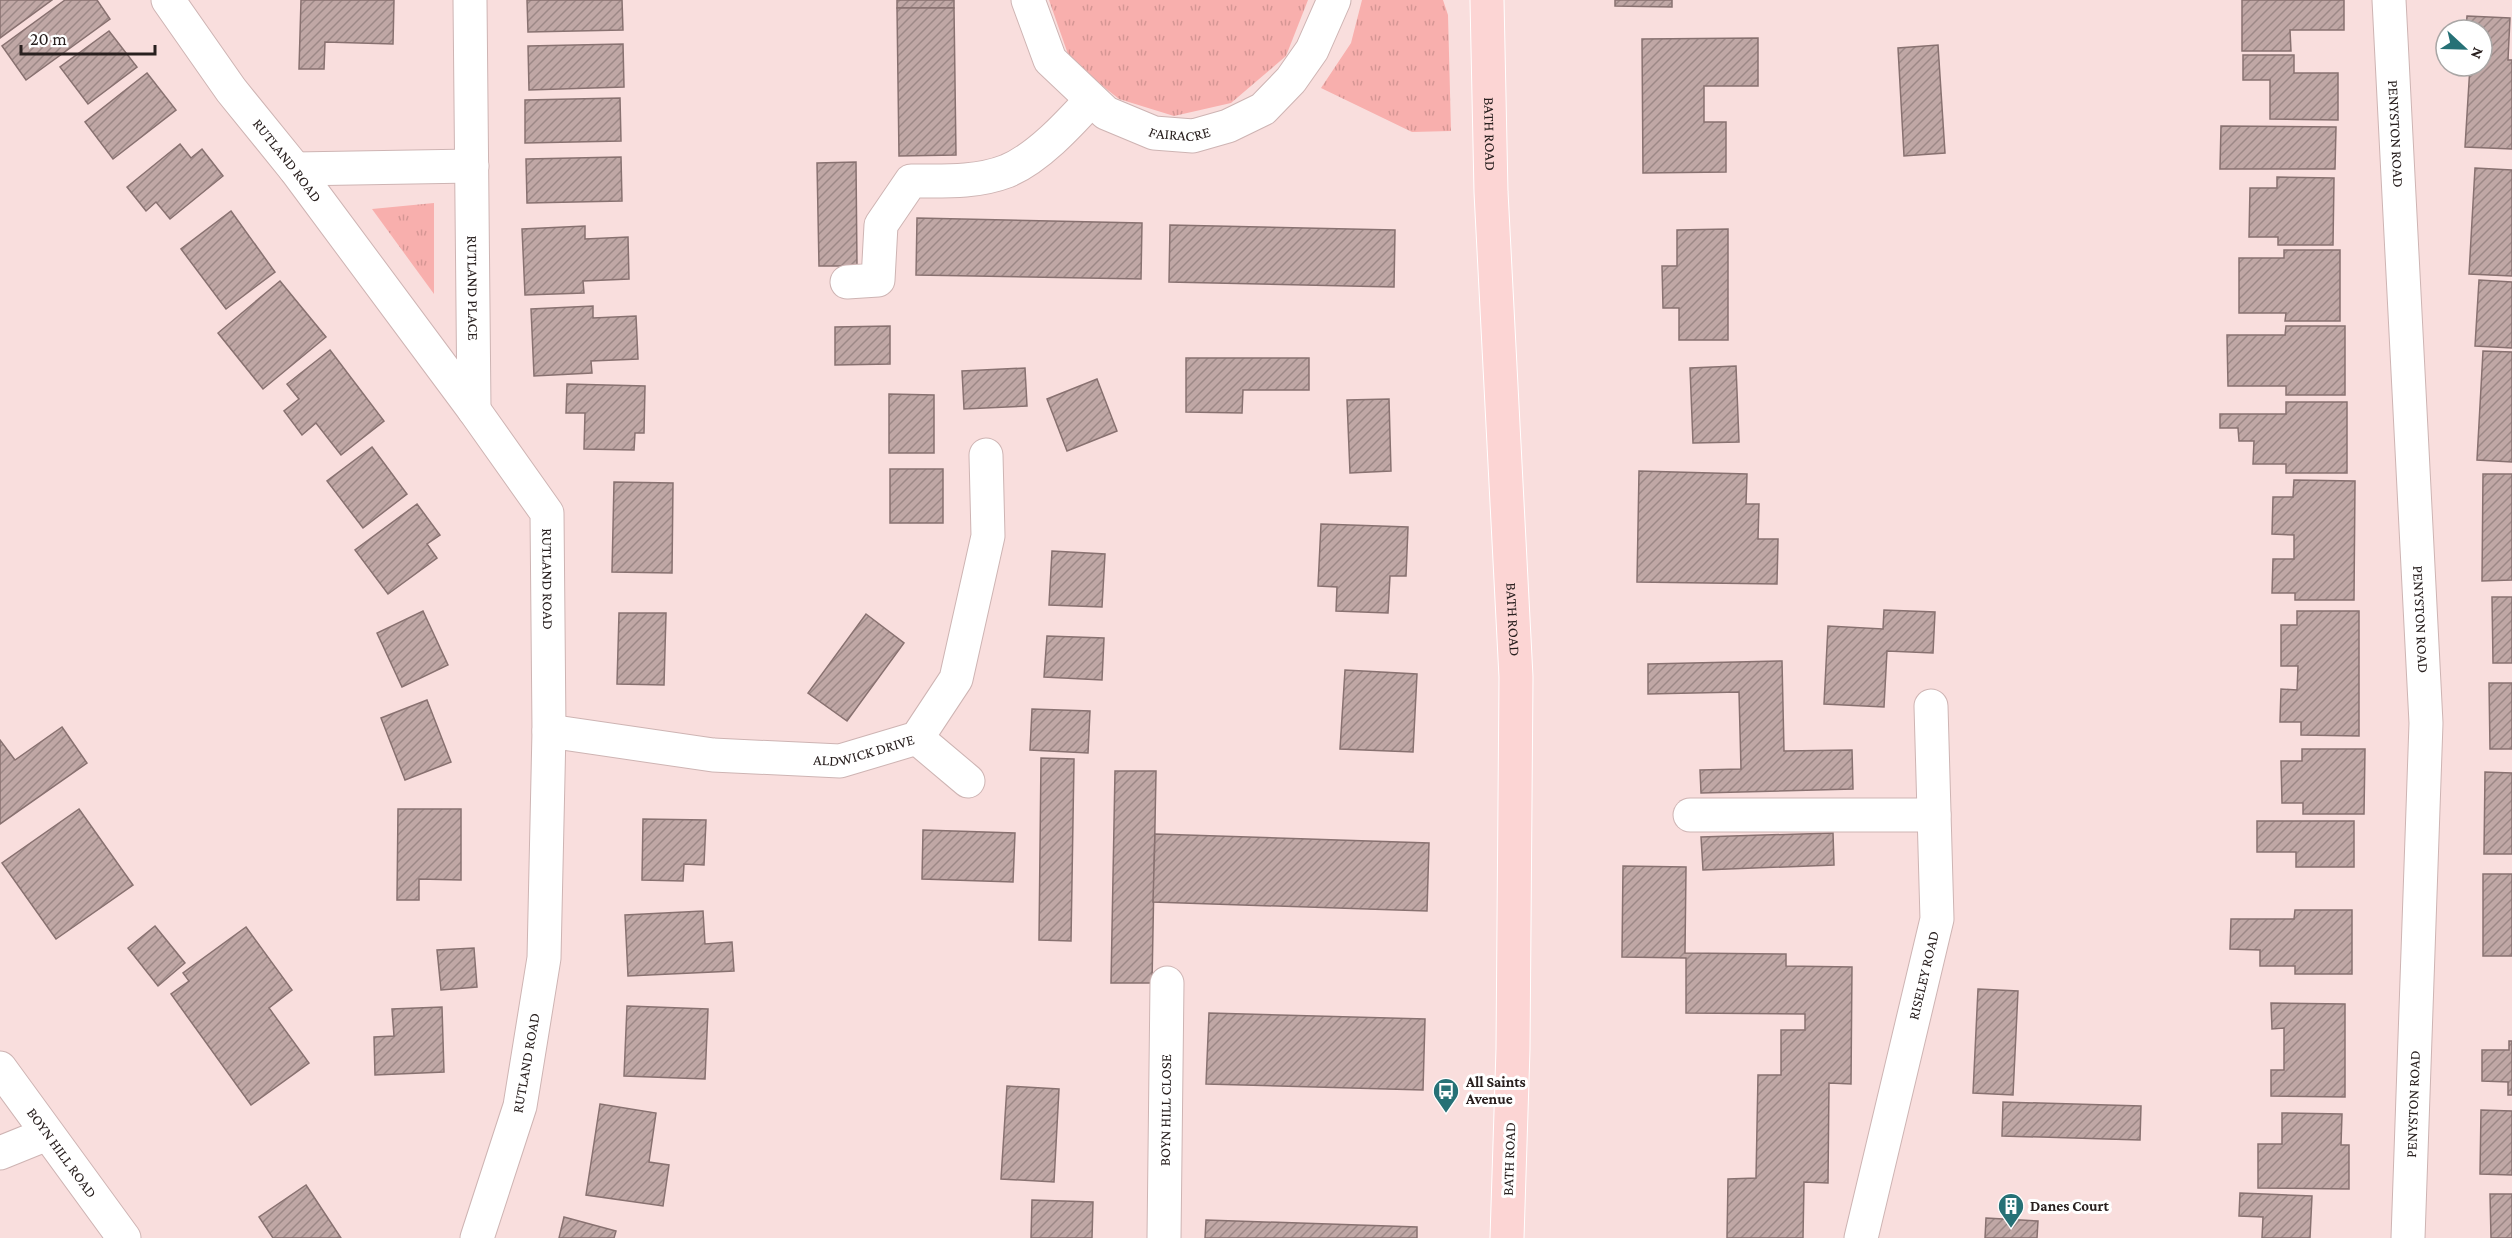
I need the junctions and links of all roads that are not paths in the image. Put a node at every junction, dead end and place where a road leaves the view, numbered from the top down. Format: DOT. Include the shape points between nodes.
graph roads {
  1 [pos="168,0"];
  2 [pos="470,0"];
  3 [pos="1028,0"];
  4 [pos="1334,0"];
  5 [pos="1487,0"];
  6 [pos="2389,0"];
  7 [pos="1091,100"];
  8 [pos="472,166"];
  9 [pos="295,169"];
  10 [pos="847,282"];
  11 [pos="474,410"];
  12 [pos="986,455"];
  13 [pos="1931,706"];
  14 [pos="549,731"];
  15 [pos="917,738"];
  16 [pos="968,782"];
  17 [pos="1690,815"];
  18 [pos="1934,815"];
  19 [pos="1167,982"];
  20 [pos="0,1068"];
  21 [pos="47,1134"];
  22 [pos="0,1153"];
  23 [pos="124,1238"];
  24 [pos="477,1238"];
  25 [pos="1164,1238"];
  26 [pos="1507,1238"];
  27 [pos="1861,1238"];
  28 [pos="2408,1238"];
  1 -- 9 [label="street, RUTLAND ROAD" via="231,90"];
  2 -- 8 [label="street, RUTLAND PLACE"];
  3 -- 7 [label="street, FAIRACRE" via="1050,60"];
  4 -- 7 [label="street, FAIRACRE" via="1312,50 1291,80 1263,109 1228,126 1193,136 1154,133 1106,113"];
  5 -- 26 [label="main road, BATH ROAD" via="1491,192 1516,677 1514,1049"];
  6 -- 28 [label="street, PENYSTON ROAD" via="2426,723"];
  7 -- 10 [label="street" via="1057,137 1007,171 962,181 911,181 881,225 878,280"];
  8 -- 9 [label="street"];
  8 -- 11 [label="street, RUTLAND PLACE"];
  9 -- 11 [label="street, RUTLAND ROAD"];
  11 -- 14 [label="street, RUTLAND ROAD" via="547,513"];
  12 -- 15 [label="street, ALDWICK DRIVE" via="988,536 956,679"];
  13 -- 18 [label="street, RISELEY ROAD"];
  14 -- 15 [label="street, ALDWICK DRIVE" via="713,755 840,761"];
  14 -- 24 [label="street, RUTLAND ROAD" via="544,958 520,1106"];
  15 -- 16 [label="street"];
  17 -- 18 [label="street"];
  18 -- 27 [label="street, RISELEY ROAD" via="1937,919"];
  19 -- 25 [label="street, BOYN HILL CLOSE"];
  20 -- 21 [label="street, BOYN HILL ROAD"];
  21 -- 22 [label="street"];
  21 -- 23 [label="street, BOYN HILL ROAD"];
}
